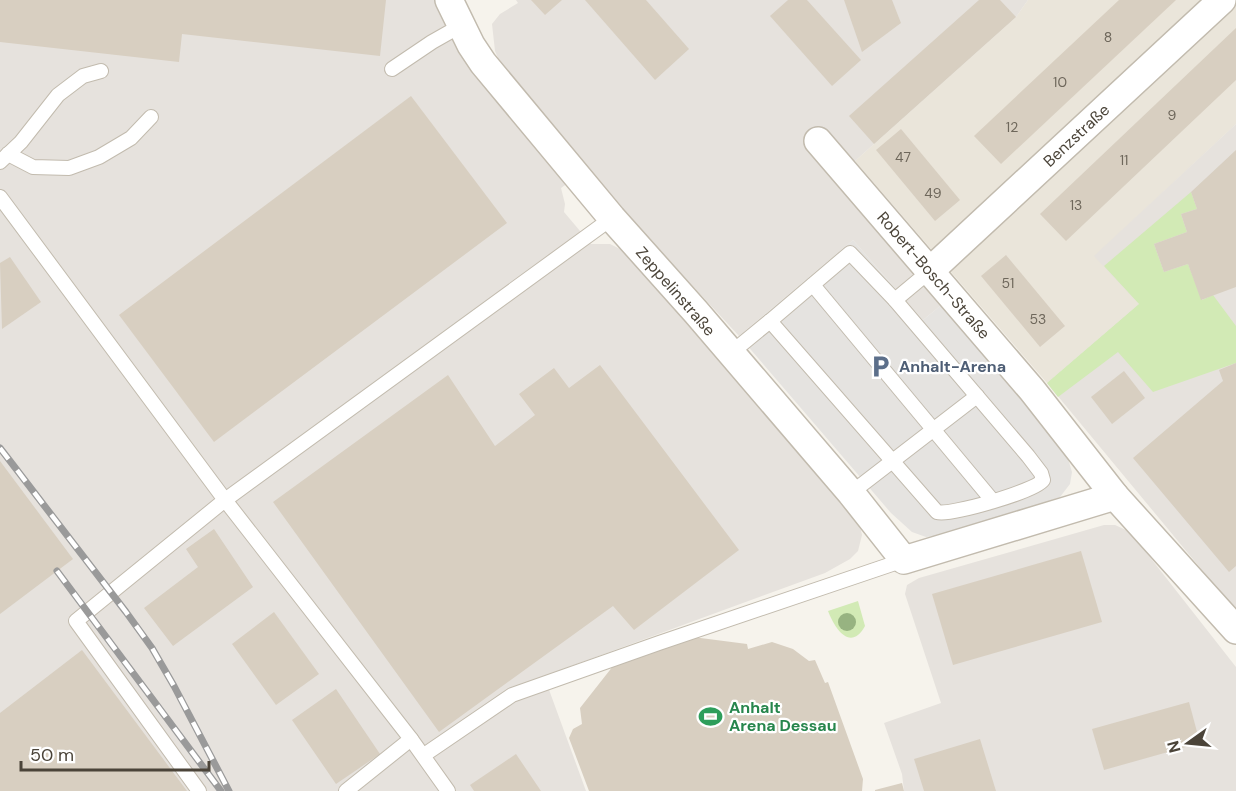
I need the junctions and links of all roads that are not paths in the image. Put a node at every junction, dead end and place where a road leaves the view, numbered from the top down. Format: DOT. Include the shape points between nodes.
graph roads {
  1 [pos="449,0"];
  2 [pos="1222,0"];
  3 [pos="462,25"];
  4 [pos="393,69"];
  5 [pos="101,71"];
  6 [pos="151,117"];
  7 [pos="818,141"];
  8 [pos="4,158"];
  9 [pos="0,197"];
  10 [pos="612,218"];
  11 [pos="930,270"];
  12 [pos="813,285"];
  13 [pos="895,300"];
  14 [pos="770,321"];
  15 [pos="731,353"];
  16 [pos="977,396"];
  17 [pos="933,429"];
  18 [pos="891,460"];
  19 [pos="851,493"];
  20 [pos="1115,496"];
  21 [pos="225,500"];
  22 [pos="992,500"];
  23 [pos="912,558"];
  24 [pos="1236,630"];
  25 [pos="411,739"];
  26 [pos="424,755"];
  27 [pos="199,791"];
  28 [pos="346,791"];
  29 [pos="448,791"];
  1 -- 3 [label="street, Zeppelinstraße"];
  2 -- 11 [label="street, Benzstraße"];
  3 -- 4 [label="lane"];
  3 -- 10 [label="street, Zeppelinstraße" via="483,63"];
  5 -- 8 [label="lane" via="83,76 58,95"];
  6 -- 8 [label="lane" via="131,138 99,157 69,168 33,166"];
  7 -- 11 [label="street, Robert-Bosch-Straße"];
  9 -- 21 [label="lane"];
  10 -- 15 [label="street, Zeppelinstraße"];
  10 -- 21 [label="lane"];
  11 -- 13 [label="lane"];
  11 -- 20 [label="street, Robert-Bosch-Straße"];
  12 -- 13 [label="lane" via="850,253"];
  12 -- 14 [label="lane"];
  12 -- 17 [label="lane"];
  13 -- 16 [label="lane"];
  14 -- 15 [label="lane"];
  14 -- 18 [label="lane"];
  15 -- 19 [label="street, Zeppelinstraße"];
  16 -- 17 [label="lane"];
  16 -- 22 [label="lane" via="1043,480 1028,490"];
  17 -- 18 [label="lane"];
  17 -- 22 [label="lane"];
  18 -- 19 [label="lane"];
  18 -- 22 [label="lane" via="937,512 951,513"];
  19 -- 23 [label="street, Zeppelinstraße"];
  20 -- 23 [label="street"];
  20 -- 24 [label="street, Robert-Bosch-Straße"];
  21 -- 25 [label="lane"];
  21 -- 27 [label="lane" via="76,621"];
  23 -- 26 [label="lane" via="512,695"];
  25 -- 26 [label="lane"];
  25 -- 28 [label="lane"];
  26 -- 29 [label="lane"];
}
